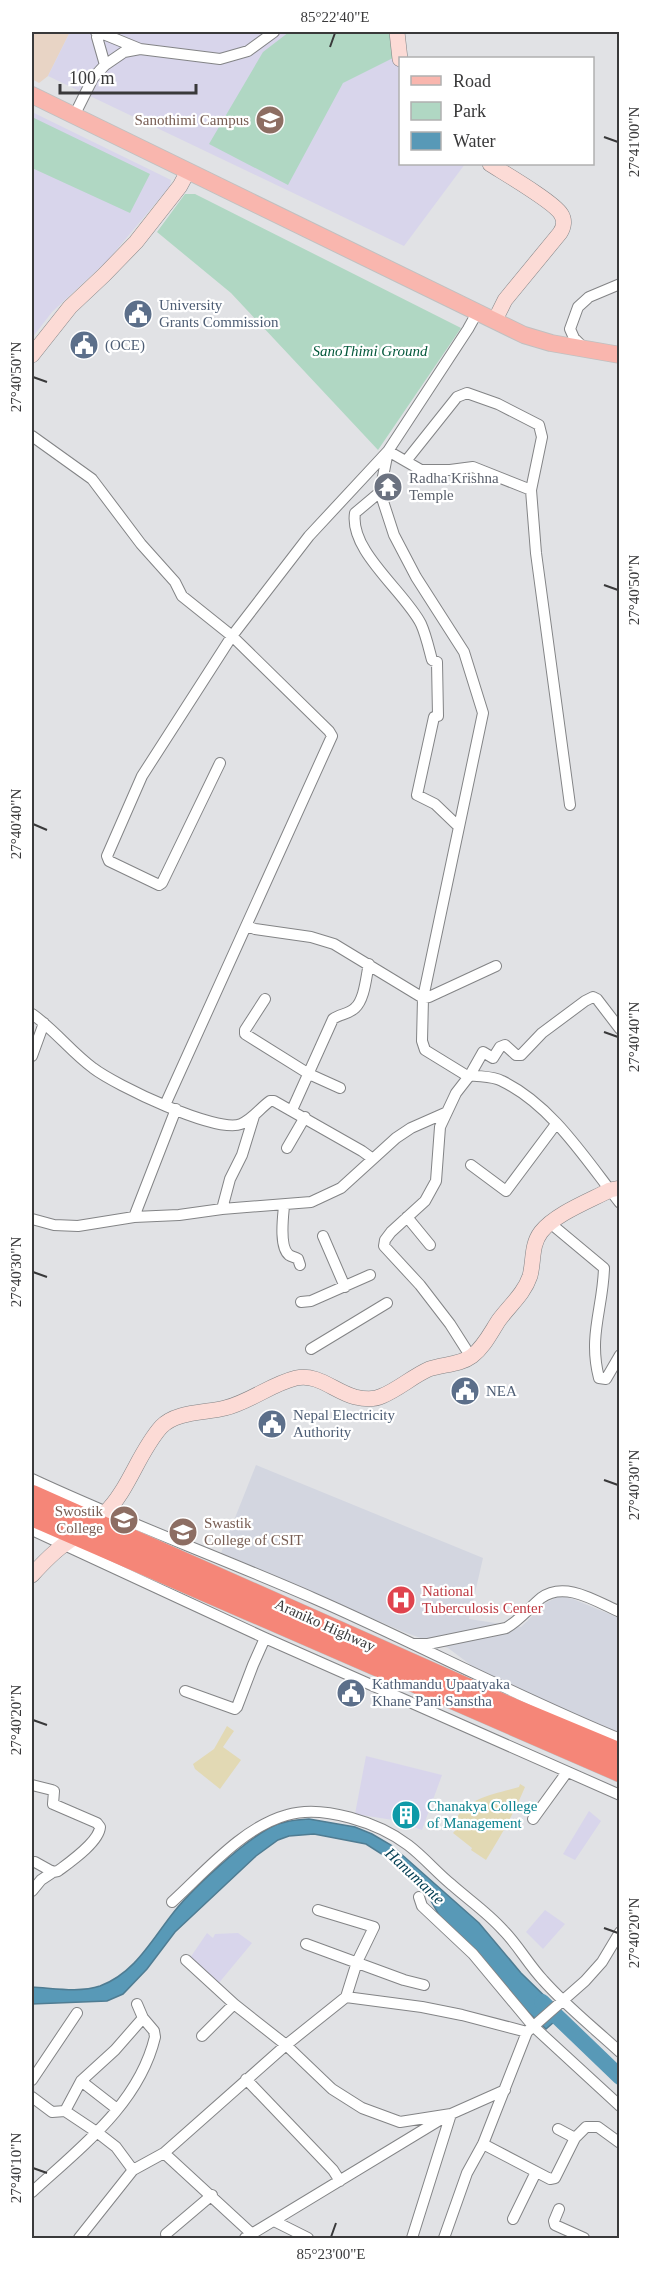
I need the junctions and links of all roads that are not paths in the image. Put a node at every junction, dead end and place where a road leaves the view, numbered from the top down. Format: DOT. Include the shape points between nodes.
graph roads {
  1 [pos="274,32"];
  2 [pos="397,32"];
  3 [pos="97,33"];
  4 [pos="140,49"];
  5 [pos="400,57"];
  6 [pos="105,65"];
  7 [pos="32,95"];
  8 [pos="74,116"];
  9 [pos="490,165"];
  10 [pos="188,171"];
  11 [pos="620,284"];
  12 [pos="478,311"];
  13 [pos="495,320"];
  14 [pos="570,329"];
  15 [pos="552,343"];
  16 [pos="587,350"];
  17 [pos="620,355"];
  18 [pos="32,356"];
  19 [pos="32,436"];
  20 [pos="388,451"];
  21 [pos="406,461"];
  22 [pos="531,490"];
  23 [pos="380,492"];
  24 [pos="232,636"];
  25 [pos="220,763"];
  26 [pos="570,805"];
  27 [pos="459,827"];
  28 [pos="246,926"];
  29 [pos="369,964"];
  30 [pos="496,966"];
  31 [pos="423,998"];
  32 [pos="265,999"];
  33 [pos="32,1014"];
  34 [pos="44,1023"];
  35 [pos="620,1029"];
  36 [pos="32,1056"];
  37 [pos="309,1074"];
  38 [pos="469,1076"];
  39 [pos="340,1088"];
  40 [pos="165,1105"];
  41 [pos="176,1109"];
  42 [pos="292,1110"];
  43 [pos="445,1113"];
  44 [pos="254,1116"];
  45 [pos="304,1117"];
  46 [pos="556,1124"];
  47 [pos="287,1148"];
  48 [pos="373,1160"];
  49 [pos="471,1165"];
  50 [pos="616,1194"];
  51 [pos="284,1206"];
  52 [pos="222,1209"];
  53 [pos="134,1217"];
  54 [pos="407,1217"];
  55 [pos="32,1219"];
  56 [pos="550,1222"];
  57 [pos="323,1236"];
  58 [pos="430,1245"];
  59 [pos="300,1265"];
  60 [pos="370,1275"];
  61 [pos="345,1287"];
  62 [pos="301,1302"];
  63 [pos="387,1303"];
  64 [pos="310,1349"];
  65 [pos="620,1354"];
  66 [pos="471,1357"];
  67 [pos="32,1479"];
  68 [pos="32,1495"];
  69 [pos="32,1516"];
  70 [pos="101,1518"];
  71 [pos="32,1530"];
  72 [pos="70,1540"];
  73 [pos="32,1575"];
  74 [pos="620,1612"];
  75 [pos="266,1638"];
  76 [pos="411,1644"];
  77 [pos="185,1691"];
  78 [pos="620,1738"];
  79 [pos="620,1753"];
  80 [pos="567,1772"];
  81 [pos="620,1772"];
  82 [pos="32,1785"];
  83 [pos="620,1796"];
  84 [pos="533,1819"];
  85 [pos="35,1862"];
  86 [pos="53,1872"];
  87 [pos="32,1891"];
  88 [pos="419,1897"];
  89 [pos="172,1902"];
  90 [pos="318,1910"];
  91 [pos="620,1932"];
  92 [pos="306,1944"];
  93 [pos="186,1959"];
  94 [pos="357,1962"];
  95 [pos="424,1985"];
  96 [pos="346,1997"];
  97 [pos="560,2003"];
  98 [pos="137,2004"];
  99 [pos="234,2004"];
  100 [pos="76,2013"];
  101 [pos="143,2019"];
  102 [pos="532,2027"];
  103 [pos="202,2036"];
  104 [pos="285,2045"];
  105 [pos="620,2052"];
  106 [pos="246,2079"];
  107 [pos="32,2080"];
  108 [pos="81,2081"];
  109 [pos="505,2090"];
  110 [pos="32,2097"];
  111 [pos="620,2106"];
  112 [pos="117,2109"];
  113 [pos="65,2111"];
  114 [pos="451,2114"];
  115 [pos="558,2129"];
  116 [pos="98,2133"];
  117 [pos="575,2138"];
  118 [pos="620,2143"];
  119 [pos="483,2144"];
  120 [pos="164,2153"];
  121 [pos="133,2170"];
  122 [pos="536,2172"];
  123 [pos="340,2181"];
  124 [pos="32,2192"];
  125 [pos="212,2195"];
  126 [pos="559,2209"];
  127 [pos="513,2219"];
  128 [pos="274,2221"];
  129 [pos="166,2234"];
  130 [pos="248,2236"];
  131 [pos="79,2238"];
  132 [pos="306,2238"];
  133 [pos="412,2238"];
  134 [pos="444,2238"];
  135 [pos="584,2238"];
  1 -- 4 [label="street" via="248,51 220,59"];
  2 -- 5 [label="main road"];
  3 -- 4 [label="street"];
  3 -- 6 [label="street"];
  4 -- 6 [label="street" via="124,52"];
  6 -- 8 [label="street" via="93,78"];
  7 -- 8 [label="main road"];
  8 -- 10 [label="main road"];
  9 -- 13 [label="main road" via="559,211 564,220 560,233 505,300"];
  10 -- 12 [label="main road"];
  10 -- 18 [label="main road" via="136,242 70,307"];
  11 -- 14 [label="street" via="583,301"];
  12 -- 13 [label="main road"];
  12 -- 20 [label="street"];
  13 -- 15 [label="main road" via="524,335"];
  14 -- 15 [label="street"];
  14 -- 16 [label="street" via="573,338"];
  15 -- 16 [label="main road"];
  16 -- 17 [label="main road"];
  19 -- 24 [label="street" via="92,479 182,596"];
  20 -- 21 [label="street"];
  20 -- 23 [label="street"];
  20 -- 24 [label="street" via="309,536"];
  21 -- 22 [label="street" via="421,470 473,467"];
  21 -- 22 [label="street" via="457,397 467,393 539,425 542,437"];
  22 -- 26 [label="street"];
  23 -- 27 [label="street" via="394,535 416,577 464,652 483,713"];
  23 -- 27 [label="street" via="355,513 353,524 365,549 421,624 432,660 437,662 438,716 434,717 417,795 435,804"];
  24 -- 25 [label="street" via="142,776 107,856 109,861 162,884"];
  24 -- 28 [label="street" via="332,736"];
  27 -- 31 [label="street"];
  28 -- 29 [label="street" via="334,944"];
  28 -- 40 [label="street"];
  29 -- 31 [label="street"];
  29 -- 37 [label="street" via="360,1002 333,1019"];
  30 -- 31 [label="street"];
  31 -- 38 [label="street" via="425,1050"];
  32 -- 37 [label="street" via="245,1034"];
  33 -- 34 [label="street"];
  34 -- 36 [label="street"];
  34 -- 40 [label="street" via="93,1068 131,1091"];
  35 -- 38 [label="street" via="593,997 542,1033 521,1055 505,1045 493,1058 483,1052"];
  37 -- 39 [label="street"];
  37 -- 42 [label="street"];
  38 -- 43 [label="street"];
  38 -- 46 [label="street" via="499,1079"];
  40 -- 41 [label="street"];
  41 -- 44 [label="street" via="226,1125 241,1124"];
  41 -- 53 [label="street"];
  42 -- 44 [label="street" via="270,1101"];
  42 -- 45 [label="street"];
  43 -- 48 [label="street" via="411,1128"];
  43 -- 54 [label="street" via="440,1127 436,1181 425,1201"];
  44 -- 52 [label="street"];
  45 -- 47 [label="street"];
  45 -- 48 [label="street"];
  46 -- 49 [label="street" via="506,1191"];
  46 -- 50 [label="street"];
  48 -- 51 [label="street" via="341,1188 311,1202"];
  50 -- 56 [label="main road"];
  51 -- 52 [label="street"];
  51 -- 59 [label="street" via="286,1249"];
  52 -- 53 [label="street"];
  53 -- 55 [label="street" via="67,1226"];
  54 -- 58 [label="street"];
  54 -- 66 [label="street" via="391,1232 384,1246 420,1285"];
  56 -- 65 [label="street" via="604,1268 595,1330 599,1378 606,1379"];
  56 -- 66 [label="main road" via="534,1246 525,1287"];
  57 -- 61 [label="street"];
  60 -- 61 [label="street"];
  61 -- 62 [label="street"];
  63 -- 64 [label="street"];
  66 -- 70 [label="main road" via="426,1371 373,1399 344,1394 316,1379 297,1378 226,1408 171,1420 156,1434 117,1500"];
  67 -- 70 [label="street"];
  68 -- 70 [label="highway, Araniko Highway"];
  69 -- 72 [label="highway, Araniko Highway"];
  70 -- 72 [label="main road"];
  70 -- 76 [label="street" via="312,1598"];
  70 -- 79 [label="highway, Araniko Highway" via="501,1703"];
  71 -- 72 [label="street"];
  72 -- 73 [label="main road"];
  72 -- 75 [label="street"];
  72 -- 81 [label="highway, Araniko Highway"];
  74 -- 76 [label="street" via="573,1592 556,1591 506,1628"];
  75 -- 77 [label="street" via="235,1709"];
  75 -- 80 [label="street"];
  76 -- 78 [label="street"];
  80 -- 83 [label="street"];
  80 -- 84 [label="street"];
  82 -- 86 [label="street" via="54,1791 53,1804 100,1827 92,1843"];
  85 -- 86 [label="street"];
  86 -- 87 [label="street"];
  88 -- 102 [label="street" via="422,1906 473,1954"];
  89 -- 97 [label="street" via="246,1834 265,1823 289,1814 315,1812 345,1817 380,1829 419,1854 505,1931"];
  90 -- 94 [label="street" via="374,1927"];
  91 -- 97 [label="street" via="602,1962"];
  92 -- 94 [label="street"];
  93 -- 99 [label="street"];
  94 -- 95 [label="street"];
  94 -- 96 [label="street"];
  96 -- 102 [label="street"];
  96 -- 104 [label="street"];
  97 -- 102 [label="street"];
  97 -- 105 [label="street"];
  98 -- 101 [label="street"];
  99 -- 103 [label="street"];
  99 -- 104 [label="street"];
  100 -- 107 [label="street"];
  101 -- 108 [label="street"];
  101 -- 112 [label="street" via="154,2031 154,2041 143,2070"];
  102 -- 109 [label="street"];
  102 -- 111 [label="street"];
  104 -- 106 [label="street"];
  104 -- 114 [label="street" via="332,2089 362,2108 400,2122"];
  106 -- 120 [label="street"];
  106 -- 123 [label="street"];
  108 -- 112 [label="street"];
  108 -- 113 [label="street"];
  109 -- 114 [label="street"];
  109 -- 119 [label="street"];
  110 -- 113 [label="street" via="52,2112"];
  112 -- 116 [label="street"];
  113 -- 116 [label="street"];
  114 -- 123 [label="street"];
  114 -- 133 [label="street"];
  115 -- 117 [label="street"];
  116 -- 121 [label="street" via="116,2147"];
  116 -- 124 [label="street"];
  117 -- 118 [label="street" via="586,2127 598,2127"];
  117 -- 122 [label="street" via="555,2178"];
  119 -- 122 [label="street"];
  119 -- 134 [label="street" via="467,2173"];
  120 -- 121 [label="street"];
  120 -- 125 [label="street"];
  121 -- 131 [label="street"];
  122 -- 127 [label="street"];
  123 -- 128 [label="street"];
  125 -- 129 [label="street"];
  125 -- 130 [label="street"];
  126 -- 135 [label="street" via="555,2225"];
  128 -- 130 [label="street"];
  128 -- 132 [label="street"];
}
